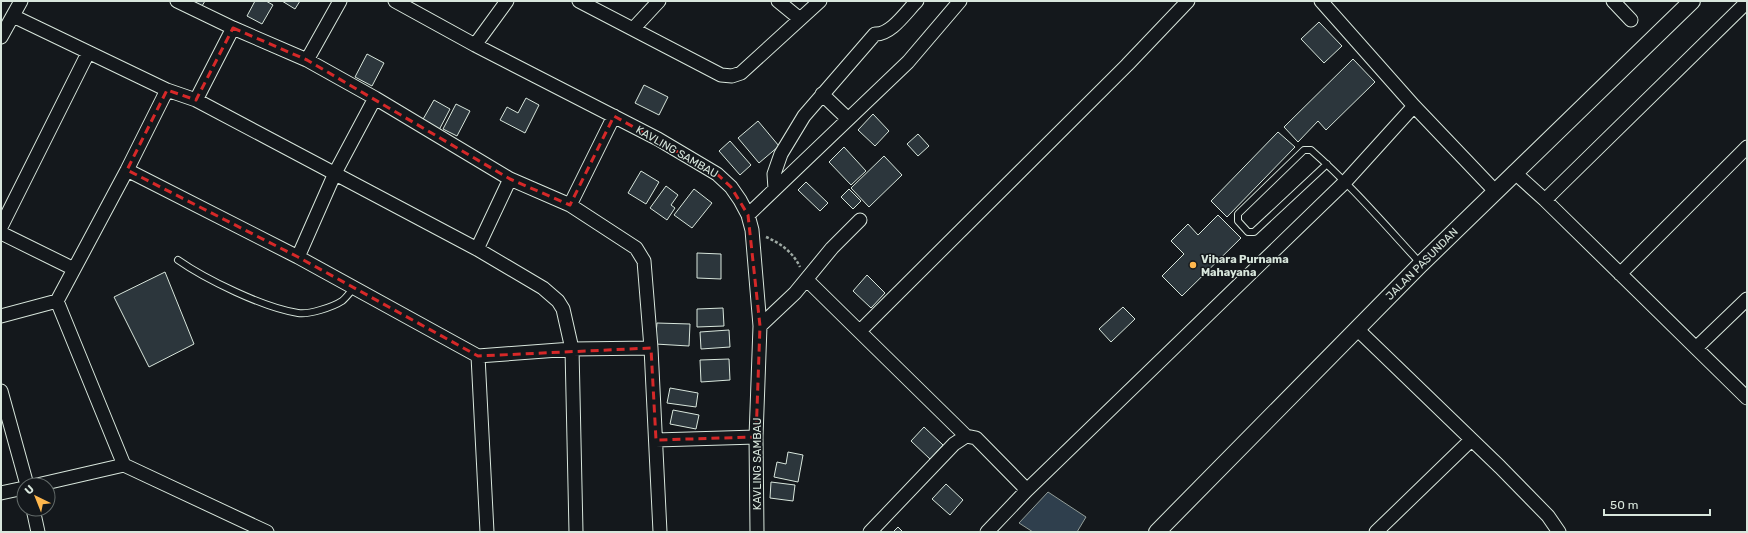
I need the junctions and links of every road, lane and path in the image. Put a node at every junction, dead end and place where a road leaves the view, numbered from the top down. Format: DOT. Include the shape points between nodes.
graph roads {
  1 [pos="21,1"];
  2 [pos="177,1"];
  3 [pos="340,1"];
  4 [pos="395,1"];
  5 [pos="507,1"];
  6 [pos="579,1"];
  7 [pos="659,1"];
  8 [pos="778,1"];
  9 [pos="820,1"];
  10 [pos="917,1"];
  11 [pos="960,1"];
  12 [pos="1188,1"];
  13 [pos="1321,1"];
  14 [pos="1692,1"];
  15 [pos="1615,2"];
  16 [pos="1747,2"];
  17 [pos="416,5"];
  18 [pos="13,16"];
  19 [pos="800,19"];
  20 [pos="1630,20"];
  21 [pos="233,28"];
  22 [pos="633,29"];
  23 [pos="1,37"];
  24 [pos="475,45"];
  25 [pos="88,53"];
  26 [pos="307,60"];
  27 [pos="167,90"];
  28 [pos="822,94"];
  29 [pos="375,98"];
  30 [pos="196,100"];
  31 [pos="1414,106"];
  32 [pos="614,116"];
  33 [pos="848,119"];
  34 [pos="1747,147"];
  35 [pos="1327,164"];
  36 [pos="127,170"];
  37 [pos="1514,172"];
  38 [pos="335,173"];
  39 [pos="510,179"];
  40 [pos="1346,181"];
  41 [pos="775,188"];
  42 [pos="1495,191"];
  43 [pos="1545,200"];
  44 [pos="570,205"];
  45 [pos="748,215"];
  46 [pos="860,220"];
  47 [pos="1,227"];
  48 [pos="752,230"];
  49 [pos="1,233"];
  50 [pos="477,250"];
  51 [pos="298,257"];
  52 [pos="178,260"];
  53 [pos="1421,264"];
  54 [pos="74,269"];
  55 [pos="1620,274"];
  56 [pos="807,280"];
  57 [pos="354,288"];
  58 [pos="1747,299"];
  59 [pos="57,301"];
  60 [pos="1,316"];
  61 [pos="760,326"];
  62 [pos="1357,329"];
  63 [pos="860,331"];
  64 [pos="651,348"];
  65 [pos="1696,348"];
  66 [pos="572,349"];
  67 [pos="478,356"];
  68 [pos="1,391"];
  69 [pos="1747,398"];
  70 [pos="966,436"];
  71 [pos="756,437"];
  72 [pos="656,440"];
  73 [pos="1471,440"];
  74 [pos="124,465"];
  75 [pos="25,477"];
  76 [pos="56,481"];
  77 [pos="16,490"];
  78 [pos="1027,490"];
  79 [pos="1,493"];
  80 [pos="35,517"];
  81 [pos="760,531"];
  82 [pos="38,532"];
  83 [pos="267,532"];
  84 [pos="487,532"];
  85 [pos="576,532"];
  86 [pos="660,532"];
  87 [pos="870,532"];
  88 [pos="987,532"];
  89 [pos="1157,532"];
  90 [pos="1376,532"];
  91 [pos="1559,532"];
  1 -- 18 [label="street"];
  2 -- 21 [label="street"];
  3 -- 26 [label="street"];
  4 -- 17 [label="street, KAVLING SAMBAU"];
  5 -- 24 [label="street"];
  6 -- 22 [label="street"];
  7 -- 22 [label="street"];
  8 -- 19 [label="street"];
  9 -- 19 [label="street"];
  10 -- 28 [label="street" via="890,29 875,34"];
  11 -- 33 [label="street" via="908,62"];
  12 -- 63 [label="street"];
  13 -- 31 [label="street"];
  14 -- 37 [label="street, JALAN PASUNDAN"];
  15 -- 20 [label="street"];
  16 -- 43 [label="street"];
  17 -- 24 [label="street, KAVLING SAMBAU"];
  18 -- 23 [label="street"];
  18 -- 25 [label="street"];
  19 -- 22 [label="street" via="741,72 732,76 721,75"];
  21 -- 26 [label="street"];
  21 -- 30 [label="street"];
  24 -- 32 [label="street, KAVLING SAMBAU"];
  25 -- 27 [label="street"];
  25 -- 47 [label="street"];
  26 -- 29 [label="street"];
  27 -- 30 [label="street"];
  27 -- 36 [label="street"];
  28 -- 33 [label="street"];
  28 -- 41 [label="street" via="804,116 781,154 774,174"];
  29 -- 38 [label="street"];
  29 -- 39 [label="street"];
  30 -- 38 [label="street"];
  31 -- 40 [label="street"];
  31 -- 42 [label="street"];
  32 -- 44 [label="street"];
  32 -- 45 [label="street, KAVLING SAMBAU" via="717,174 731,187"];
  33 -- 41 [label="street"];
  34 -- 55 [label="street"];
  35 -- 35 [label="lane" via="1311,150 1304,150 1238,214 1238,220 1248,232 1254,232"];
  35 -- 40 [label="lane"];
  36 -- 51 [label="street"];
  36 -- 54 [label="street"];
  37 -- 42 [label="street, JALAN PASUNDAN"];
  37 -- 43 [label="street"];
  38 -- 50 [label="street"];
  38 -- 51 [label="street"];
  39 -- 44 [label="street"];
  39 -- 50 [label="street"];
  40 -- 53 [label="lane"];
  40 -- 78 [label="street"];
  41 -- 45 [label="street"];
  42 -- 53 [label="street, JALAN PASUNDAN"];
  43 -- 55 [label="street"];
  44 -- 64 [label="street" via="632,244 642,256"];
  45 -- 48 [label="street, KAVLING SAMBAU"];
  46 -- 56 [label="street" via="832,248"];
  48 -- 56 [label="path" via="777,242 788,251 799,264"];
  48 -- 61 [label="street, KAVLING SAMBAU"];
  49 -- 54 [label="street"];
  50 -- 66 [label="street" via="551,294 562,309"];
  51 -- 57 [label="street"];
  52 -- 57 [label="lane" via="198,274 268,305 299,313 328,308 342,301"];
  53 -- 62 [label="street, JALAN PASUNDAN"];
  54 -- 59 [label="street"];
  55 -- 65 [label="street"];
  56 -- 61 [label="street"];
  56 -- 63 [label="street"];
  57 -- 67 [label="street"];
  58 -- 65 [label="street"];
  59 -- 60 [label="street"];
  59 -- 74 [label="street"];
  61 -- 71 [label="street, KAVLING SAMBAU"];
  62 -- 73 [label="street"];
  62 -- 89 [label="street, JALAN PASUNDAN"];
  63 -- 70 [label="street"];
  64 -- 66 [label="street"];
  64 -- 72 [label="street"];
  65 -- 69 [label="street"];
  66 -- 67 [label="street"];
  66 -- 85 [label="street"];
  67 -- 84 [label="street"];
  68 -- 75 [label="street"];
  70 -- 78 [label="street" via="976,438"];
  70 -- 87 [label="street" via="954,444"];
  71 -- 72 [label="street"];
  71 -- 81 [label="street, KAVLING SAMBAU"];
  72 -- 86 [label="street"];
  73 -- 90 [label="street"];
  73 -- 91 [label="street" via="1548,516"];
  74 -- 76 [label="street"];
  74 -- 83 [label="street"];
  77 -- 79 [label="street"];
  78 -- 88 [label="street"];
  80 -- 82 [label="street"];
}
